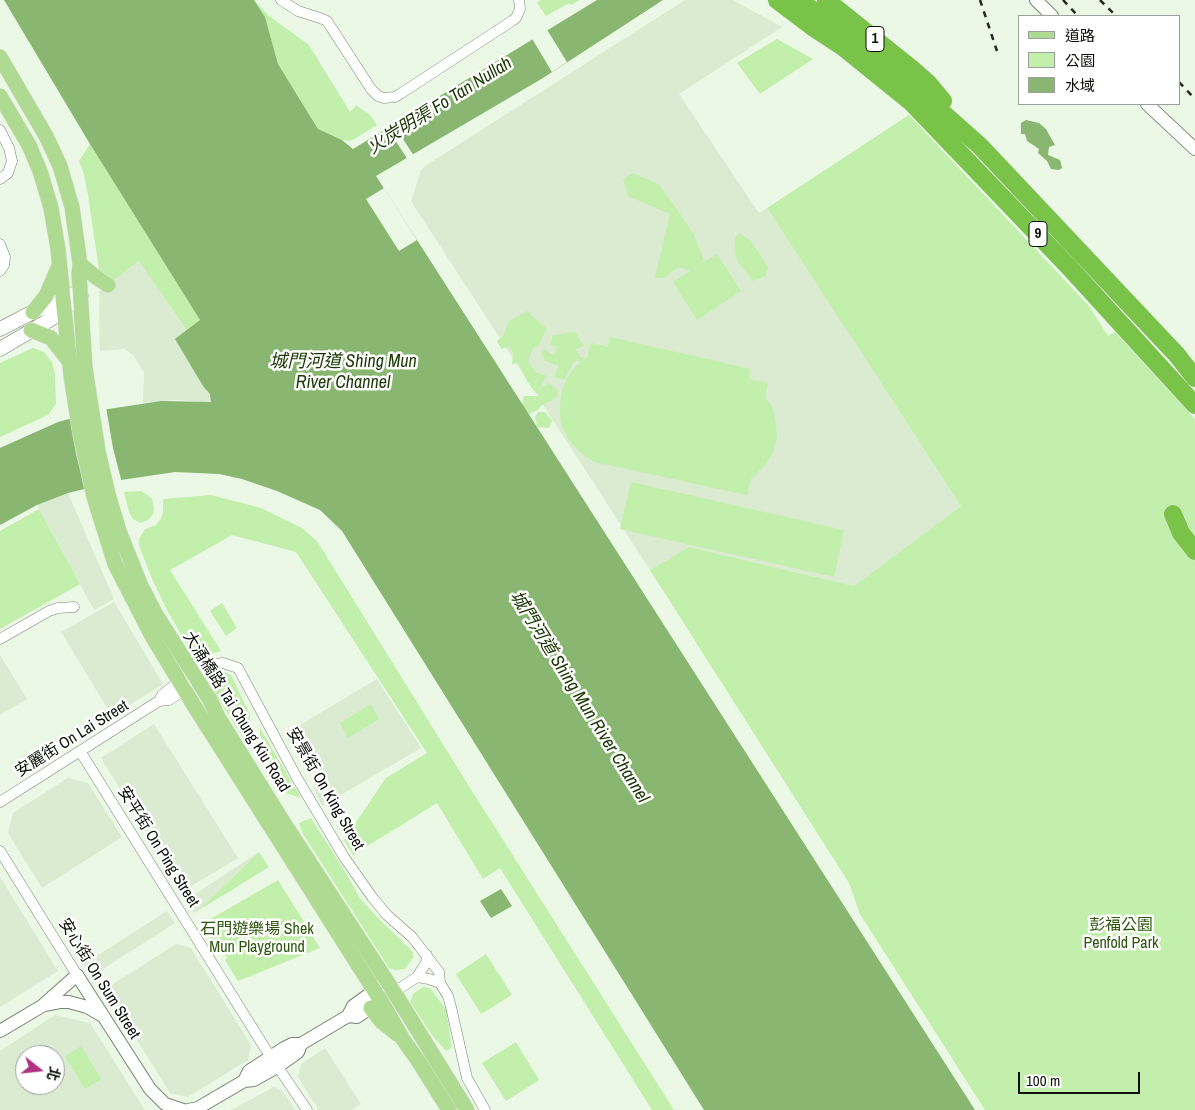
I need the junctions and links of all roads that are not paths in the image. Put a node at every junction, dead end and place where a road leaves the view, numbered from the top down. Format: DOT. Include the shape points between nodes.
graph roads {
  1 [pos="281,0"];
  2 [pos="518,0"];
  3 [pos="762,0"];
  4 [pos="777,0"];
  5 [pos="826,0"];
  6 [pos="1036,0"];
  7 [pos="795,6"];
  8 [pos="1051,15"];
  9 [pos="0,57"];
  10 [pos="0,96"];
  11 [pos="1148,105"];
  12 [pos="0,130"];
  13 [pos="980,146"];
  14 [pos="1195,149"];
  15 [pos="0,179"];
  16 [pos="0,244"];
  17 [pos="59,264"];
  18 [pos="80,264"];
  19 [pos="0,271"];
  20 [pos="108,285"];
  21 [pos="81,293"];
  22 [pos="64,303"];
  23 [pos="33,312"];
  24 [pos="0,329"];
  25 [pos="31,330"];
  26 [pos="0,349"];
  27 [pos="1177,355"];
  28 [pos="70,361"];
  29 [pos="1195,367"];
  30 [pos="1195,378"];
  31 [pos="82,404"];
  32 [pos="1195,405"];
  33 [pos="1173,514"];
  34 [pos="1195,551"];
  35 [pos="74,607"];
  36 [pos="0,639"];
  37 [pos="186,682"];
  38 [pos="80,751"];
  39 [pos="0,802"];
  40 [pos="0,850"];
  41 [pos="426,954"];
  42 [pos="77,974"];
  43 [pos="417,978"];
  44 [pos="440,983"];
  45 [pos="382,995"];
  46 [pos="42,1006"];
  47 [pos="103,1016"];
  48 [pos="348,1016"];
  49 [pos="0,1031"];
  50 [pos="274,1062"];
  51 [pos="183,1110"];
  52 [pos="188,1110"];
  53 [pos="307,1110"];
  54 [pos="449,1110"];
  55 [pos="467,1110"];
  56 [pos="485,1110"];
  1 -- 2 [label="street" via="298,11 327,21 371,90 384,98 400,94 512,22 520,9"];
  3 -- 7 [label="highway"];
  4 -- 7 [label="highway, 9"];
  5 -- 13 [label="highway, 1" via="928,83"];
  6 -- 8 [label="street"];
  7 -- 13 [label="highway, 9" via="859,42"];
  7 -- 32 [label="highway, 9" via="911,102"];
  9 -- 18 [label="main road, 大涌橋路 Tai Chung Kiu Road" via="60,166 72,207"];
  10 -- 17 [label="main road, 大涌橋路 Tai Chung Kiu Road" via="40,171 55,228"];
  11 -- 14 [label="street"];
  12 -- 15 [label="street" via="12,164"];
  13 -- 27 [label="highway, 9"];
  16 -- 19 [label="street" via="6,258"];
  17 -- 22 [label="main road, 大涌橋路 Tai Chung Kiu Road"];
  17 -- 23 [label="main road" via="46,296"];
  18 -- 20 [label="main road"];
  18 -- 21 [label="main road, 大涌橋路 Tai Chung Kiu Road"];
  21 -- 22 [label="main road"];
  21 -- 31 [label="main road, 大涌橋路 Tai Chung Kiu Road"];
  22 -- 23 [label="main road"];
  22 -- 25 [label="main road"];
  22 -- 28 [label="main road, 大涌橋路 Tai Chung Kiu Road"];
  23 -- 24 [label="main road"];
  25 -- 26 [label="main road"];
  25 -- 28 [label="main road" via="51,338"];
  27 -- 29 [label="highway"];
  27 -- 30 [label="highway, 9"];
  28 -- 31 [label="main road, 大涌橋路 Tai Chung Kiu Road"];
  31 -- 37 [label="main road, 大涌橋路 Tai Chung Kiu Road" via="98,451 101,496"];
  33 -- 34 [label="highway" via="1181,533"];
  35 -- 36 [label="street" via="49,610"];
  37 -- 38 [label="street, 安麗街 On Lai Street"];
  37 -- 41 [label="street, 安景街 On King Street" via="209,666 223,662 238,668 344,857 372,898"];
  37 -- 45 [label="main road, 大涌橋路 Tai Chung Kiu Road"];
  38 -- 39 [label="street, 安麗街 On Lai Street"];
  38 -- 50 [label="street, 安平街 On Ping Street"];
  40 -- 42 [label="street, 安心街 On Sum Street"];
  41 -- 43 [label="street" via="426,963"];
  41 -- 44 [label="street, 安景街 On King Street" via="438,972"];
  42 -- 46 [label="street"];
  42 -- 47 [label="street, 安心街 On Sum Street"];
  43 -- 44 [label="street"];
  43 -- 45 [label="street"];
  44 -- 56 [label="street, 安景街 On King Street" via="448,996 467,1078"];
  45 -- 48 [label="street" via="353,1006"];
  45 -- 48 [label="street" via="357,1017"];
  45 -- 54 [label="main road, 大涌橋路 Tai Chung Kiu Road" via="402,1038"];
  45 -- 55 [label="main road, 大涌橋路 Tai Chung Kiu Road"];
  46 -- 47 [label="street" via="70,1002"];
  46 -- 49 [label="street"];
  47 -- 51 [label="street, 安心街 On Sum Street" via="154,1095 165,1104"];
  48 -- 50 [label="street" via="301,1044 298,1052"];
  50 -- 52 [label="street" via="254,1080 244,1081 198,1108"];
  50 -- 53 [label="street, 安平街 On Ping Street"];
}
